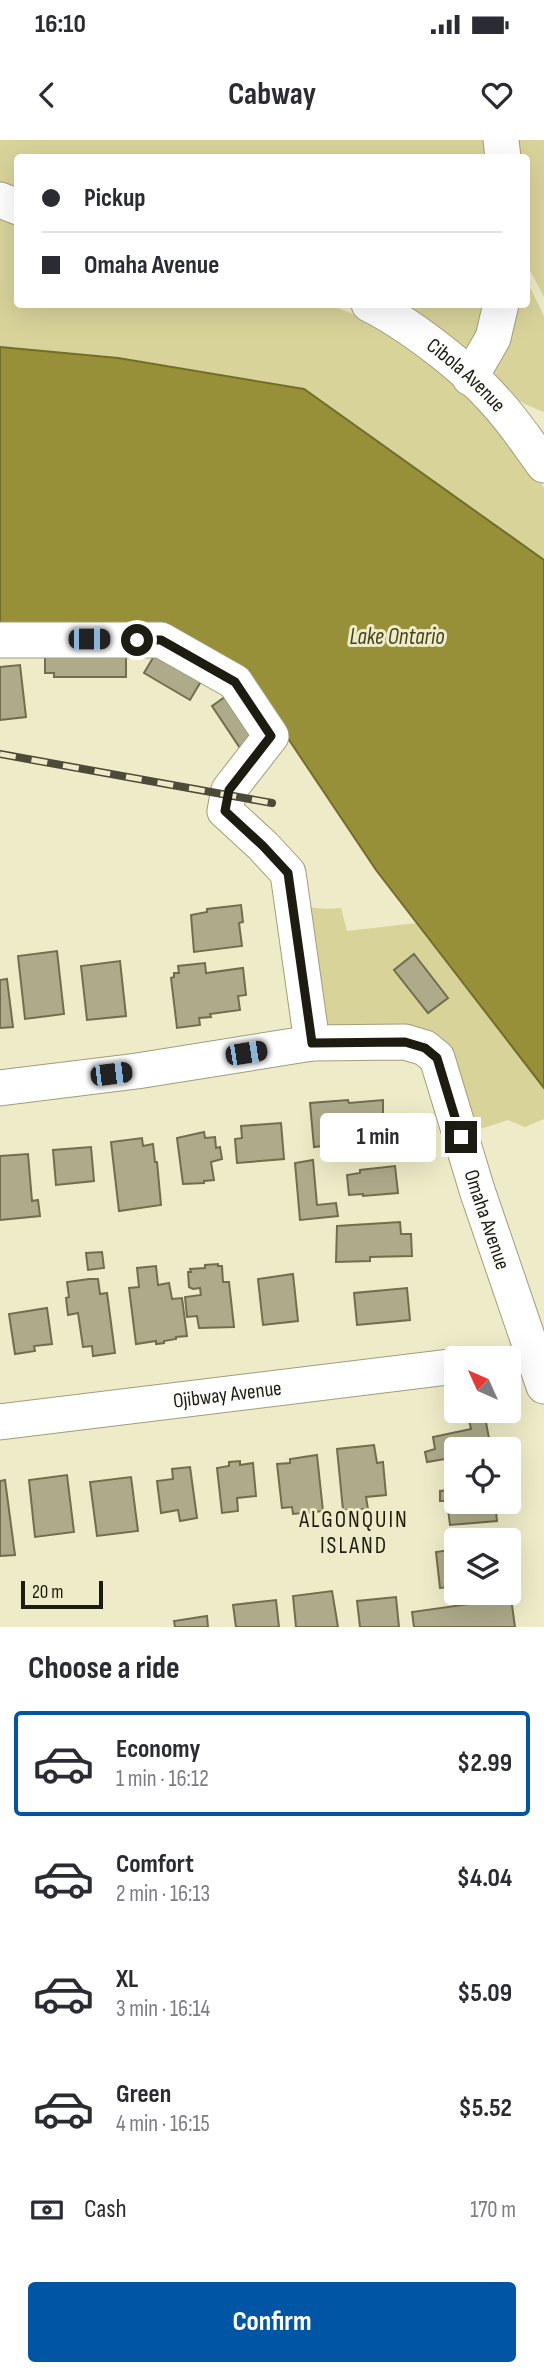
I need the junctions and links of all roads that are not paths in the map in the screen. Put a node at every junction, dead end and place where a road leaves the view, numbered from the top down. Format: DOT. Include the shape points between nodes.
graph roads {
  1 [pos="377,308"];
  2 [pos="500,308"];
  3 [pos="470,377"];
  4 [pos="528,420"];
  5 [pos="544,465"];
  6 [pos="0,640"];
  7 [pos="312,1043"];
  8 [pos="0,1088"];
  9 [pos="533,1364"];
  10 [pos="444,1368"];
  11 [pos="0,1422"];
  1 -- 3 [label="street, Cibola Avenue"];
  2 -- 3 [label="street" via="493,338"];
  3 -- 4 [label="street, Cibola Avenue" via="492,398"];
  4 -- 5 [label="street, Cibola Avenue"];
  6 -- 7 [label="street" via="161,640 235,682 271,736 229,790 225,811 288,873"];
  7 -- 8 [label="street, Omaha Avenue"];
  7 -- 9 [label="street, Omaha Avenue" via="405,1042 425,1048 437,1058"];
  10 -- 11 [label="street, Ojibway Avenue"];
}
